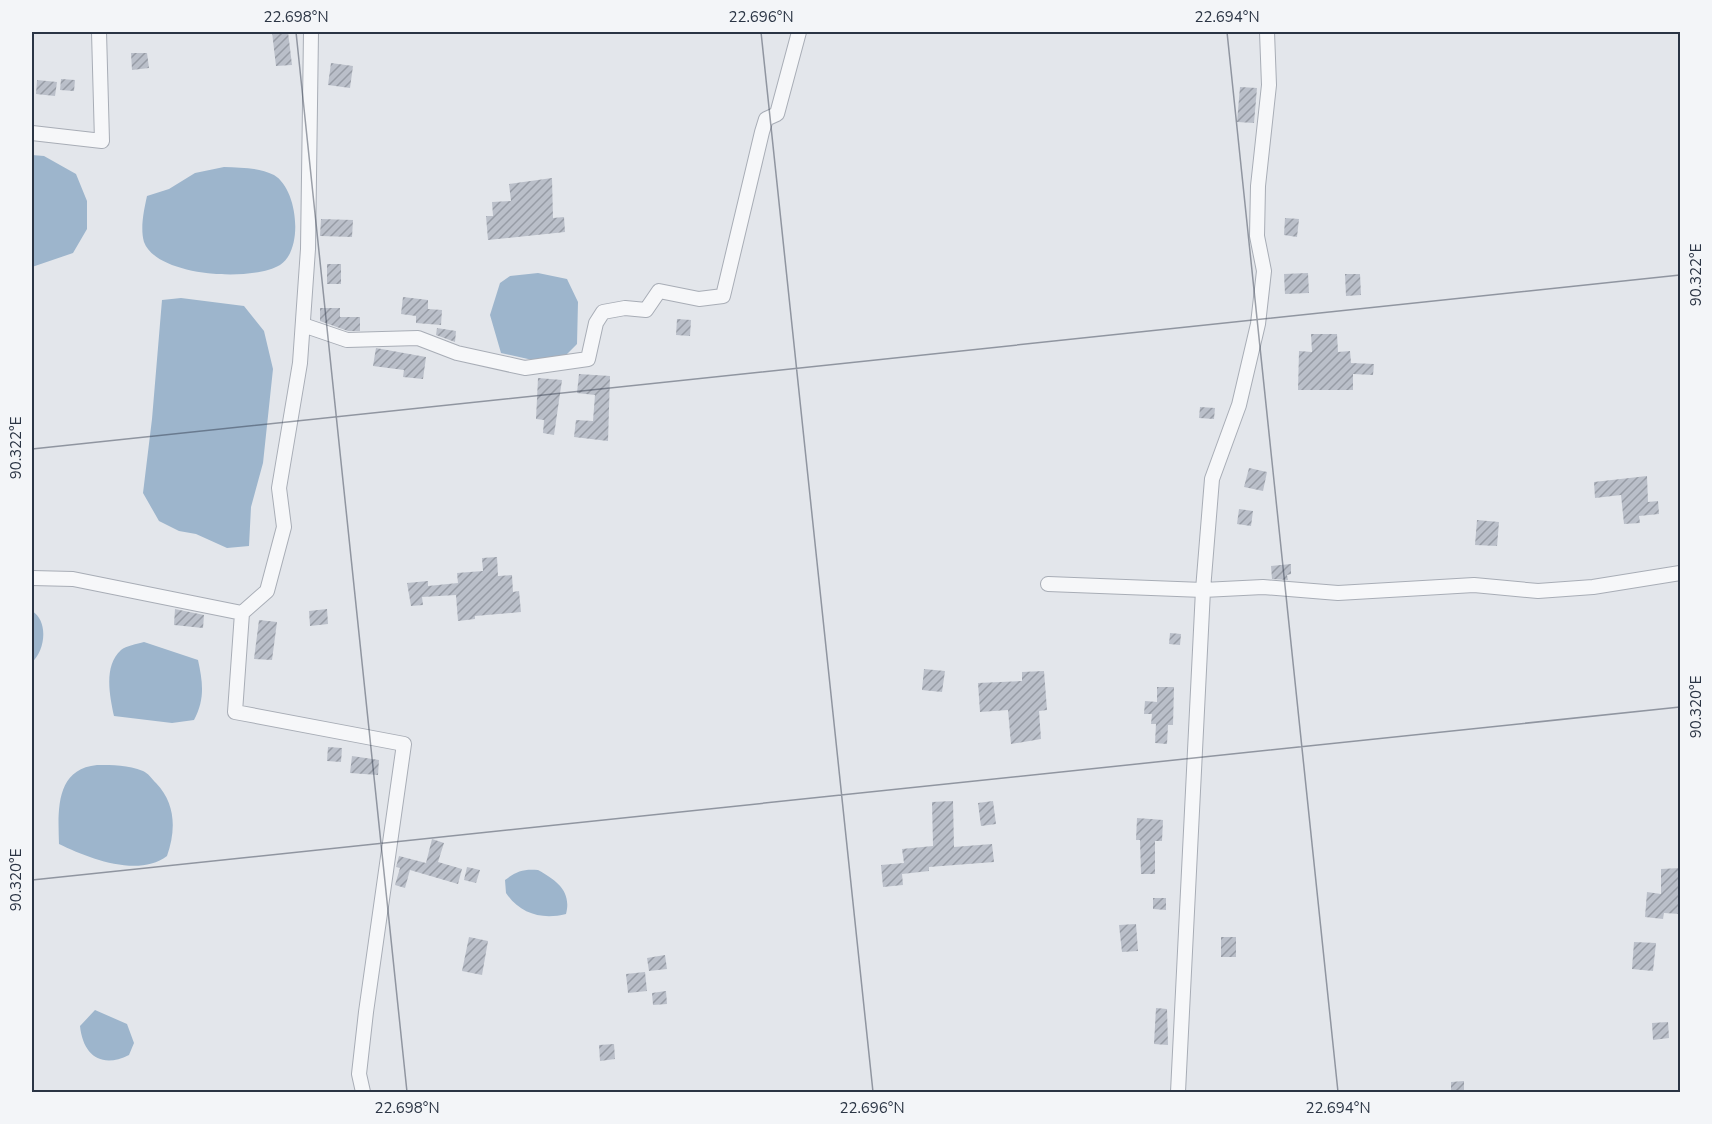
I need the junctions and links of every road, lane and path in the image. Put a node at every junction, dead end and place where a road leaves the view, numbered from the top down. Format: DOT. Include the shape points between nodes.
graph roads {
  1 [pos="99,32"];
  2 [pos="311,32"];
  3 [pos="799,32"];
  4 [pos="1267,32"];
  5 [pos="32,133"];
  6 [pos="303,325"];
  7 [pos="1680,573"];
  8 [pos="32,578"];
  9 [pos="1048,584"];
  10 [pos="1203,590"];
  11 [pos="242,613"];
  12 [pos="363,1092"];
  13 [pos="1178,1092"];
  1 -- 5 [label="street" via="102,141"];
  2 -- 6 [label="street" via="311,168"];
  3 -- 6 [label="street" via="777,114 766,119 762,132 723,296 699,299 659,291 646,310 603,312 596,322 588,359 525,368 457,353 418,338 346,340"];
  4 -- 10 [label="street" via="1269,85 1257,236 1264,271 1258,324 1239,405 1212,479"];
  6 -- 11 [label="street" via="279,488 284,527 267,591"];
  7 -- 10 [label="street" via="1538,591 1474,585 1338,593 1263,587"];
  8 -- 11 [label="street" via="73,579"];
  9 -- 10 [label="street"];
  10 -- 13 [label="street"];
  11 -- 12 [label="street" via="235,712 404,744 366,1012 359,1074"];
}
